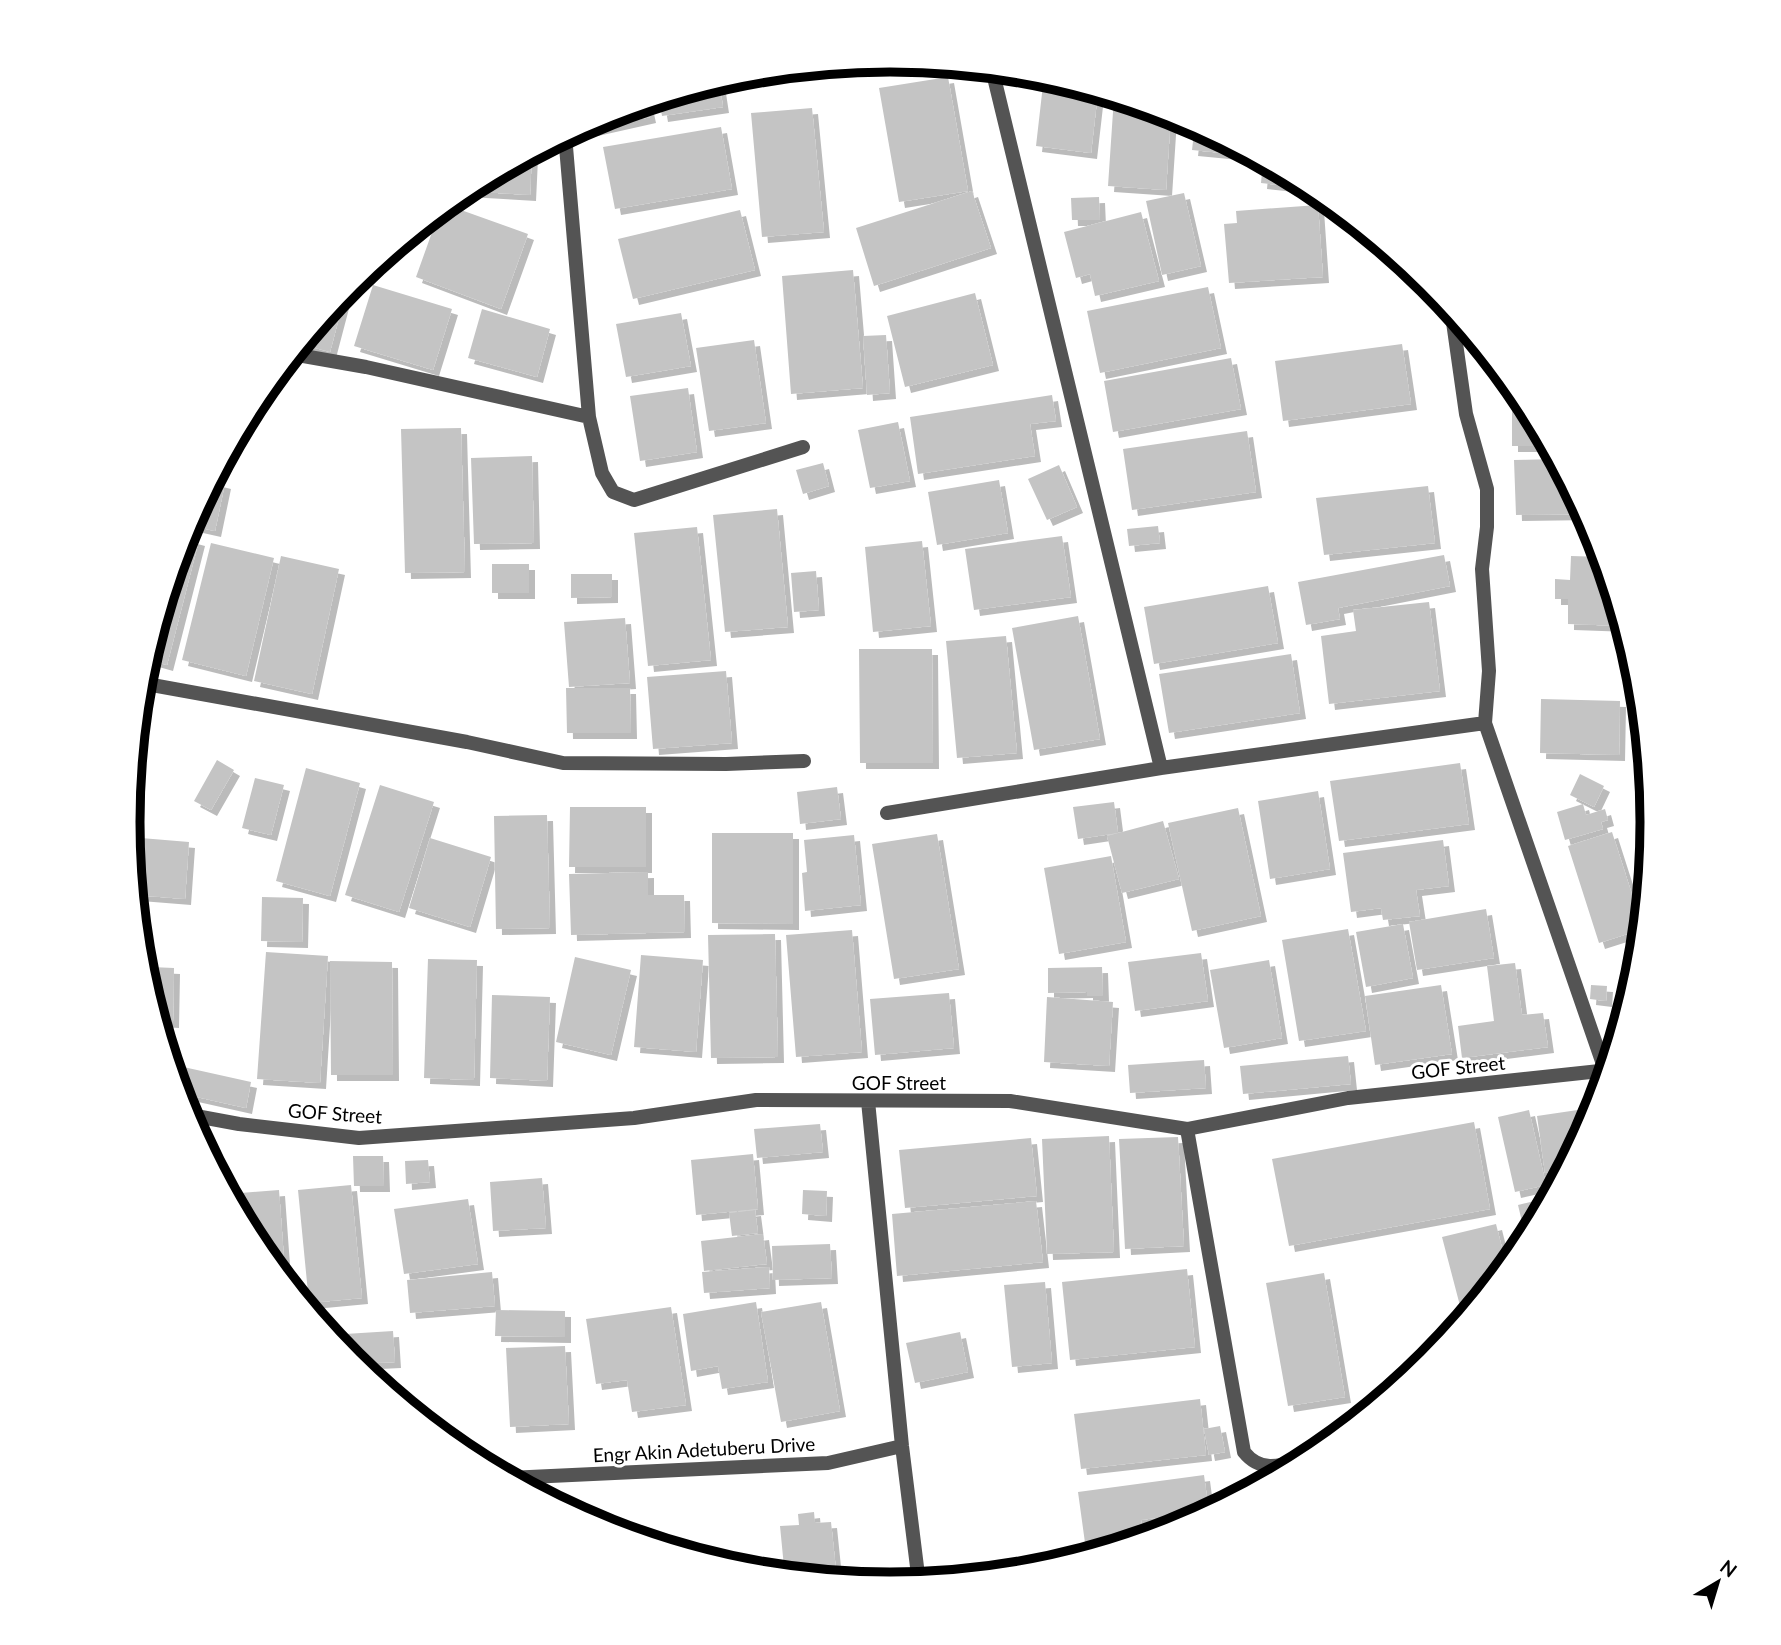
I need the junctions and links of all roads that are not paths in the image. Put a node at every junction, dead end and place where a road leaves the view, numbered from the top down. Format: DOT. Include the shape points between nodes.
graph roads {
  1 [pos="994,79"];
  2 [pos="566,145"];
  3 [pos="1453,325"];
  4 [pos="302,356"];
  5 [pos="589,417"];
  6 [pos="803,447"];
  7 [pos="153,685"];
  8 [pos="1485,723"];
  9 [pos="804,761"];
  10 [pos="1161,768"];
  11 [pos="887,813"];
  12 [pos="1603,1058"];
  13 [pos="1598,1071"];
  14 [pos="868,1101"];
  15 [pos="200,1117"];
  16 [pos="1187,1129"];
  17 [pos="902,1446"];
  18 [pos="1281,1464"];
  19 [pos="523,1477"];
  20 [pos="918,1572"];
  1 -- 10 [label="street"];
  2 -- 5 [label="street"];
  3 -- 8 [label="street" via="1466,414 1487,489 1482,569 1489,671"];
  4 -- 5 [label="street"];
  5 -- 6 [label="street" via="602,473 613,492 635,500"];
  7 -- 9 [label="street" via="563,762"];
  8 -- 10 [label="street"];
  8 -- 12 [label="street"];
  10 -- 11 [label="street"];
  13 -- 16 [label="street, GOF Street" via="1348,1098"];
  14 -- 15 [label="street, GOF Street" via="756,1100 634,1118 359,1138"];
  14 -- 16 [label="street, GOF Street" via="1010,1101"];
  14 -- 17 [label="street"];
  16 -- 18 [label="street" via="1244,1452 1264,1468"];
  17 -- 19 [label="street, Engr Akin Adetuberu Drive" via="828,1462"];
  17 -- 20 [label="street"];
}
